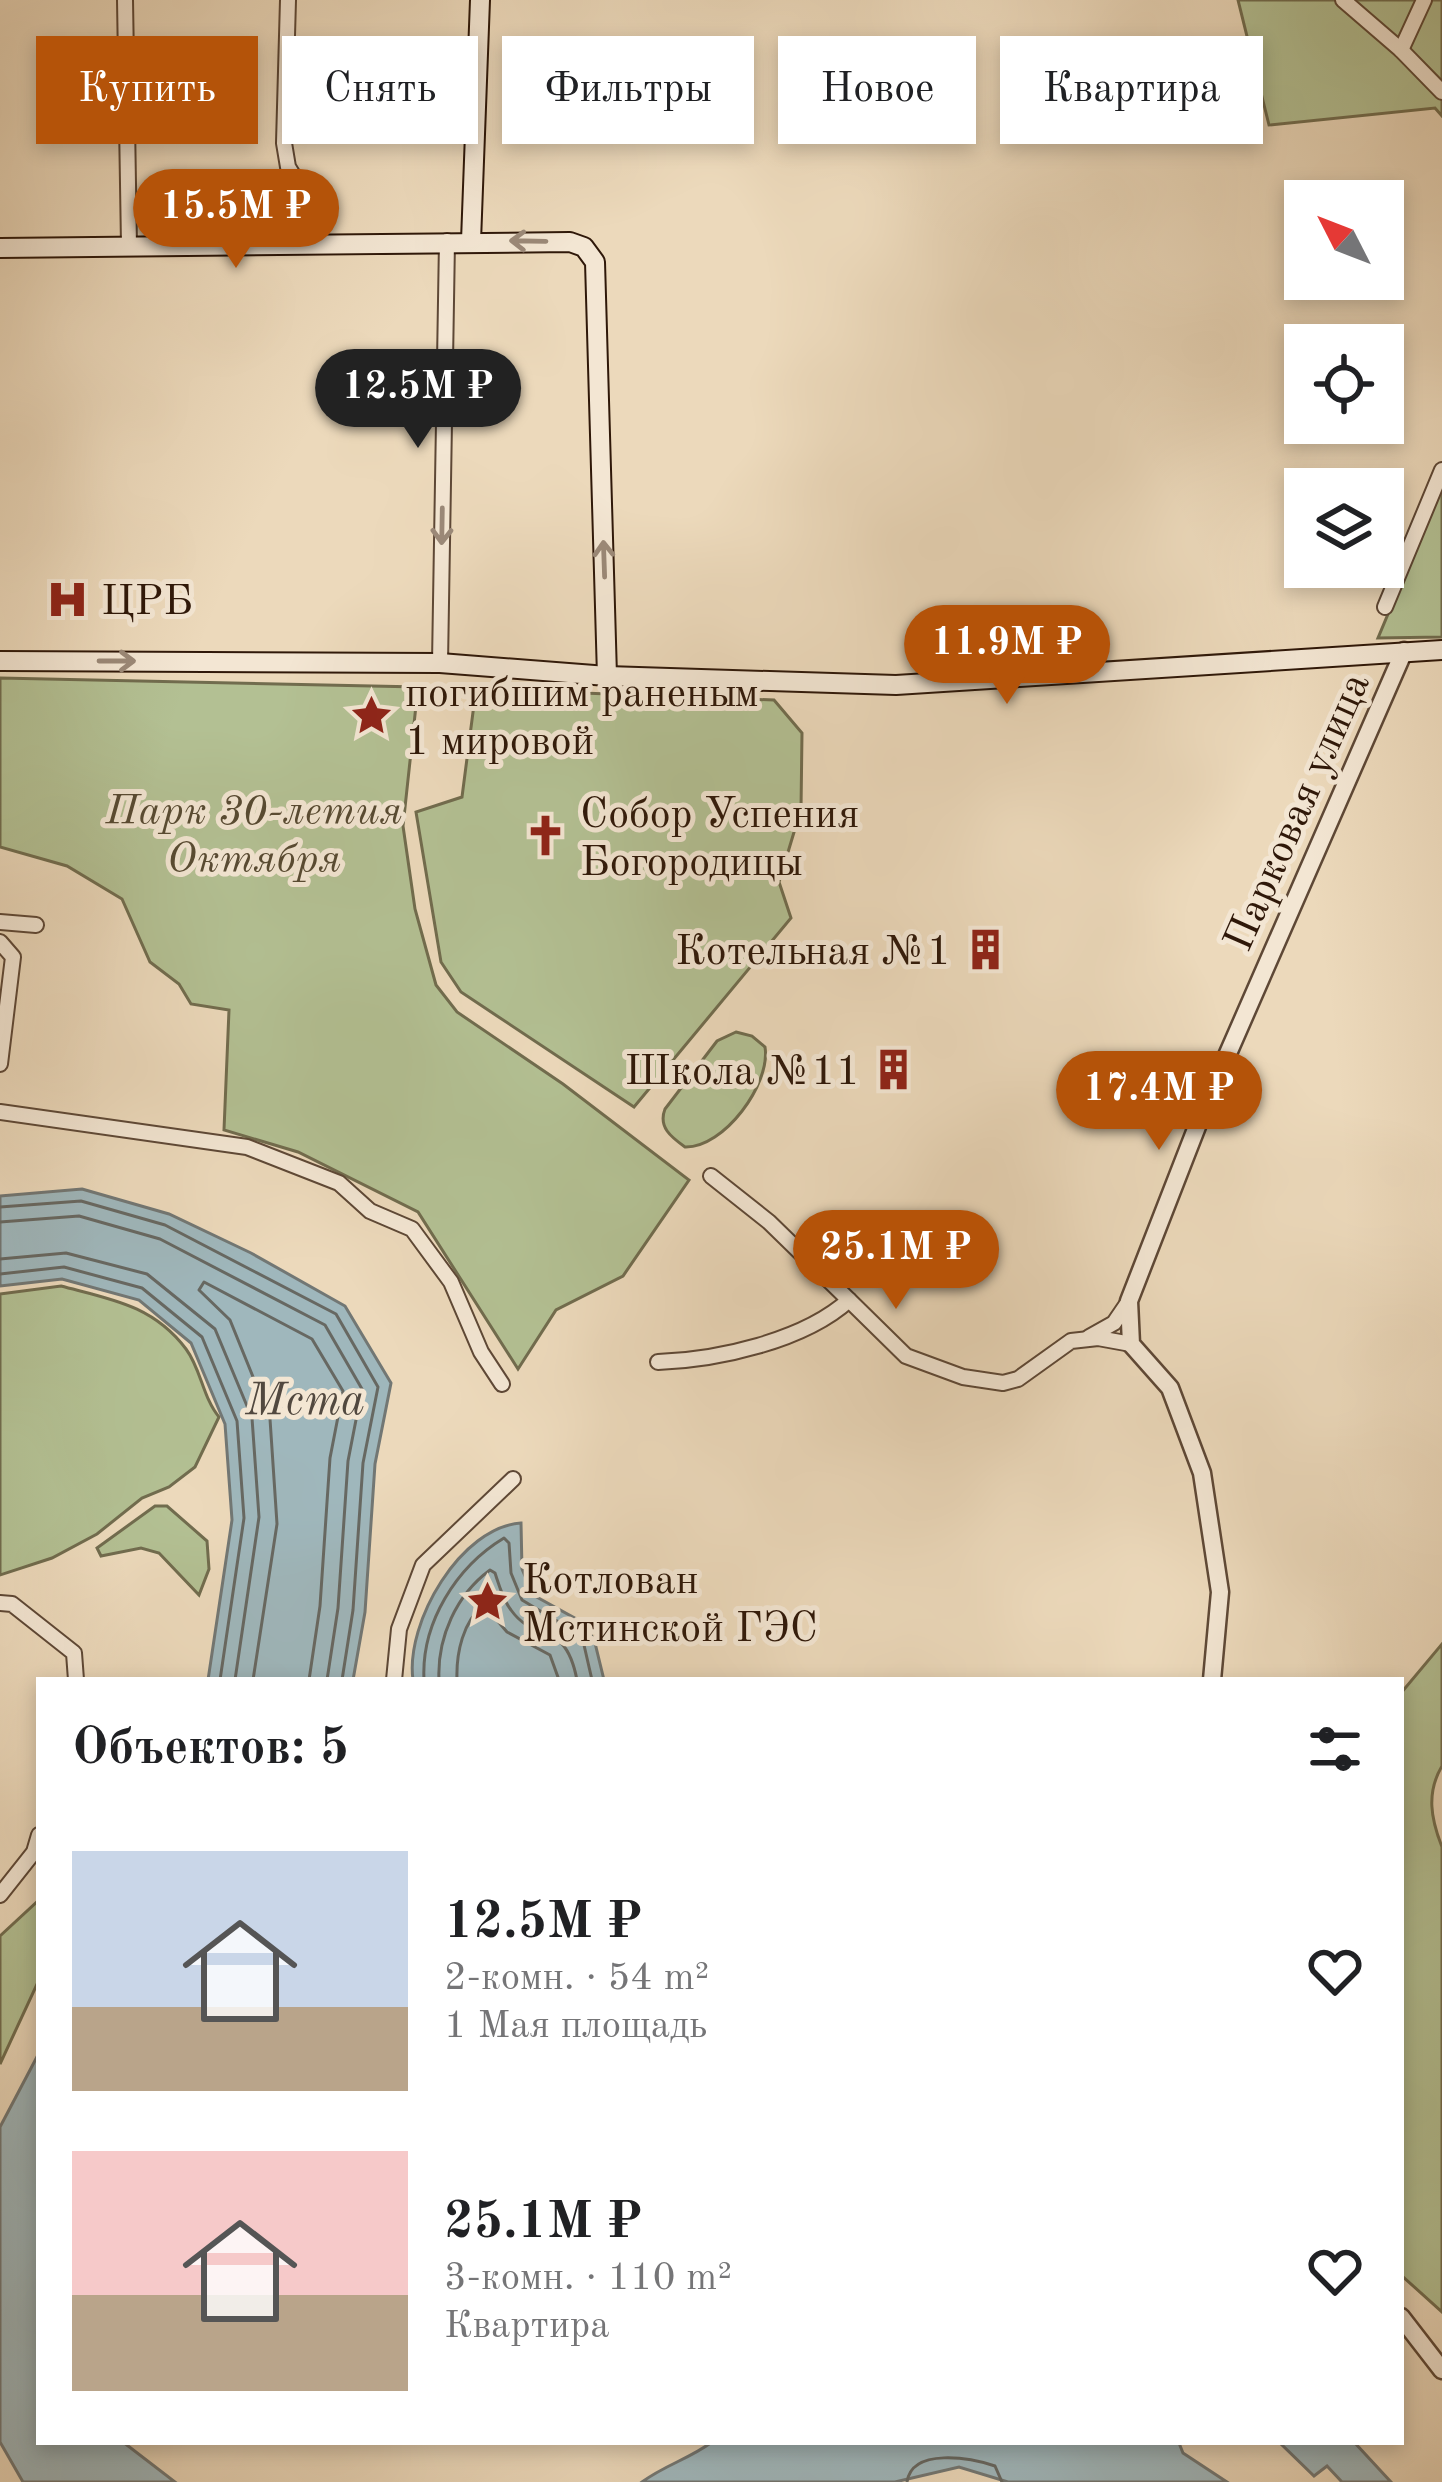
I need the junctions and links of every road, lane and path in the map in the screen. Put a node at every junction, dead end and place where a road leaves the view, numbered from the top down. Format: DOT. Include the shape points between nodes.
graph roads {
  1 [pos="125,0"];
  2 [pos="288,0"];
  3 [pos="480,0"];
  4 [pos="1343,0"];
  5 [pos="1424,0"];
  6 [pos="1401,50"];
  7 [pos="1442,92"];
  8 [pos="447,241"];
  9 [pos="471,241"];
  10 [pos="300,242"];
  11 [pos="129,245"];
  12 [pos="0,248"];
  13 [pos="1442,470"];
  14 [pos="1385,607"];
  15 [pos="1442,650"];
  16 [pos="1404,651"];
  17 [pos="0,661"];
  18 [pos="440,662"];
  19 [pos="607,676"];
  20 [pos="0,922"];
  21 [pos="36,925"];
  22 [pos="2,943"];
  23 [pos="0,1064"];
  24 [pos="0,1112"];
  25 [pos="711,1176"];
  26 [pos="849,1300"];
  27 [pos="1129,1301"];
  28 [pos="1085,1340"];
  29 [pos="1131,1344"];
  30 [pos="658,1362"];
  31 [pos="502,1384"];
  32 [pos="513,1479"];
  33 [pos="0,1603"];
  34 [pos="76,1677"];
  35 [pos="394,1677"];
  36 [pos="1212,1677"];
  37 [pos="36,1845"];
  38 [pos="0,1895"];
  39 [pos="1404,2321"];
  40 [pos="1442,2370"];
  1 -- 11 [label="street"];
  2 -- 10 [label="street" via="284,143 299,185"];
  3 -- 9 [label="main road"];
  4 -- 6 [label="street"];
  5 -- 6 [label="street"];
  6 -- 7 [label="street"];
  8 -- 9 [label="main road"];
  8 -- 10 [label="main road"];
  8 -- 18 [label="street, one-way"];
  19 -- 9 [label="main road, one-way" via="595,262 570,242"];
  10 -- 11 [label="main road"];
  11 -- 12 [label="main road"];
  13 -- 14 [label="street"];
  15 -- 16 [label="main road"];
  16 -- 19 [label="main road, Парковая улица" via="896,686"];
  16 -- 27 [label="street, Парковая улица"];
  17 -- 18 [label="main road, Парковая улица, one-way"];
  18 -- 19 [label="main road, Парковая улица"];
  20 -- 21 [label="street"];
  22 -- 23 [label="street" via="13,957 13,985"];
  24 -- 31 [label="street" via="247,1147 339,1183 370,1211 412,1228 451,1282"];
  25 -- 26 [label="street"];
  26 -- 28 [label="street" via="906,1356 963,1377 1018,1379 1071,1341"];
  26 -- 30 [label="street" via="832,1316 747,1348"];
  27 -- 28 [label="street" via="1114,1323"];
  27 -- 29 [label="street, Парковая улица"];
  28 -- 29 [label="street"];
  29 -- 36 [label="street" via="1170,1388 1202,1473 1220,1592"];
  32 -- 35 [label="street" via="423,1565 399,1629"];
  33 -- 34 [label="street" via="74,1654"];
  37 -- 38 [label="street"];
  39 -- 40 [label="street"];
}
